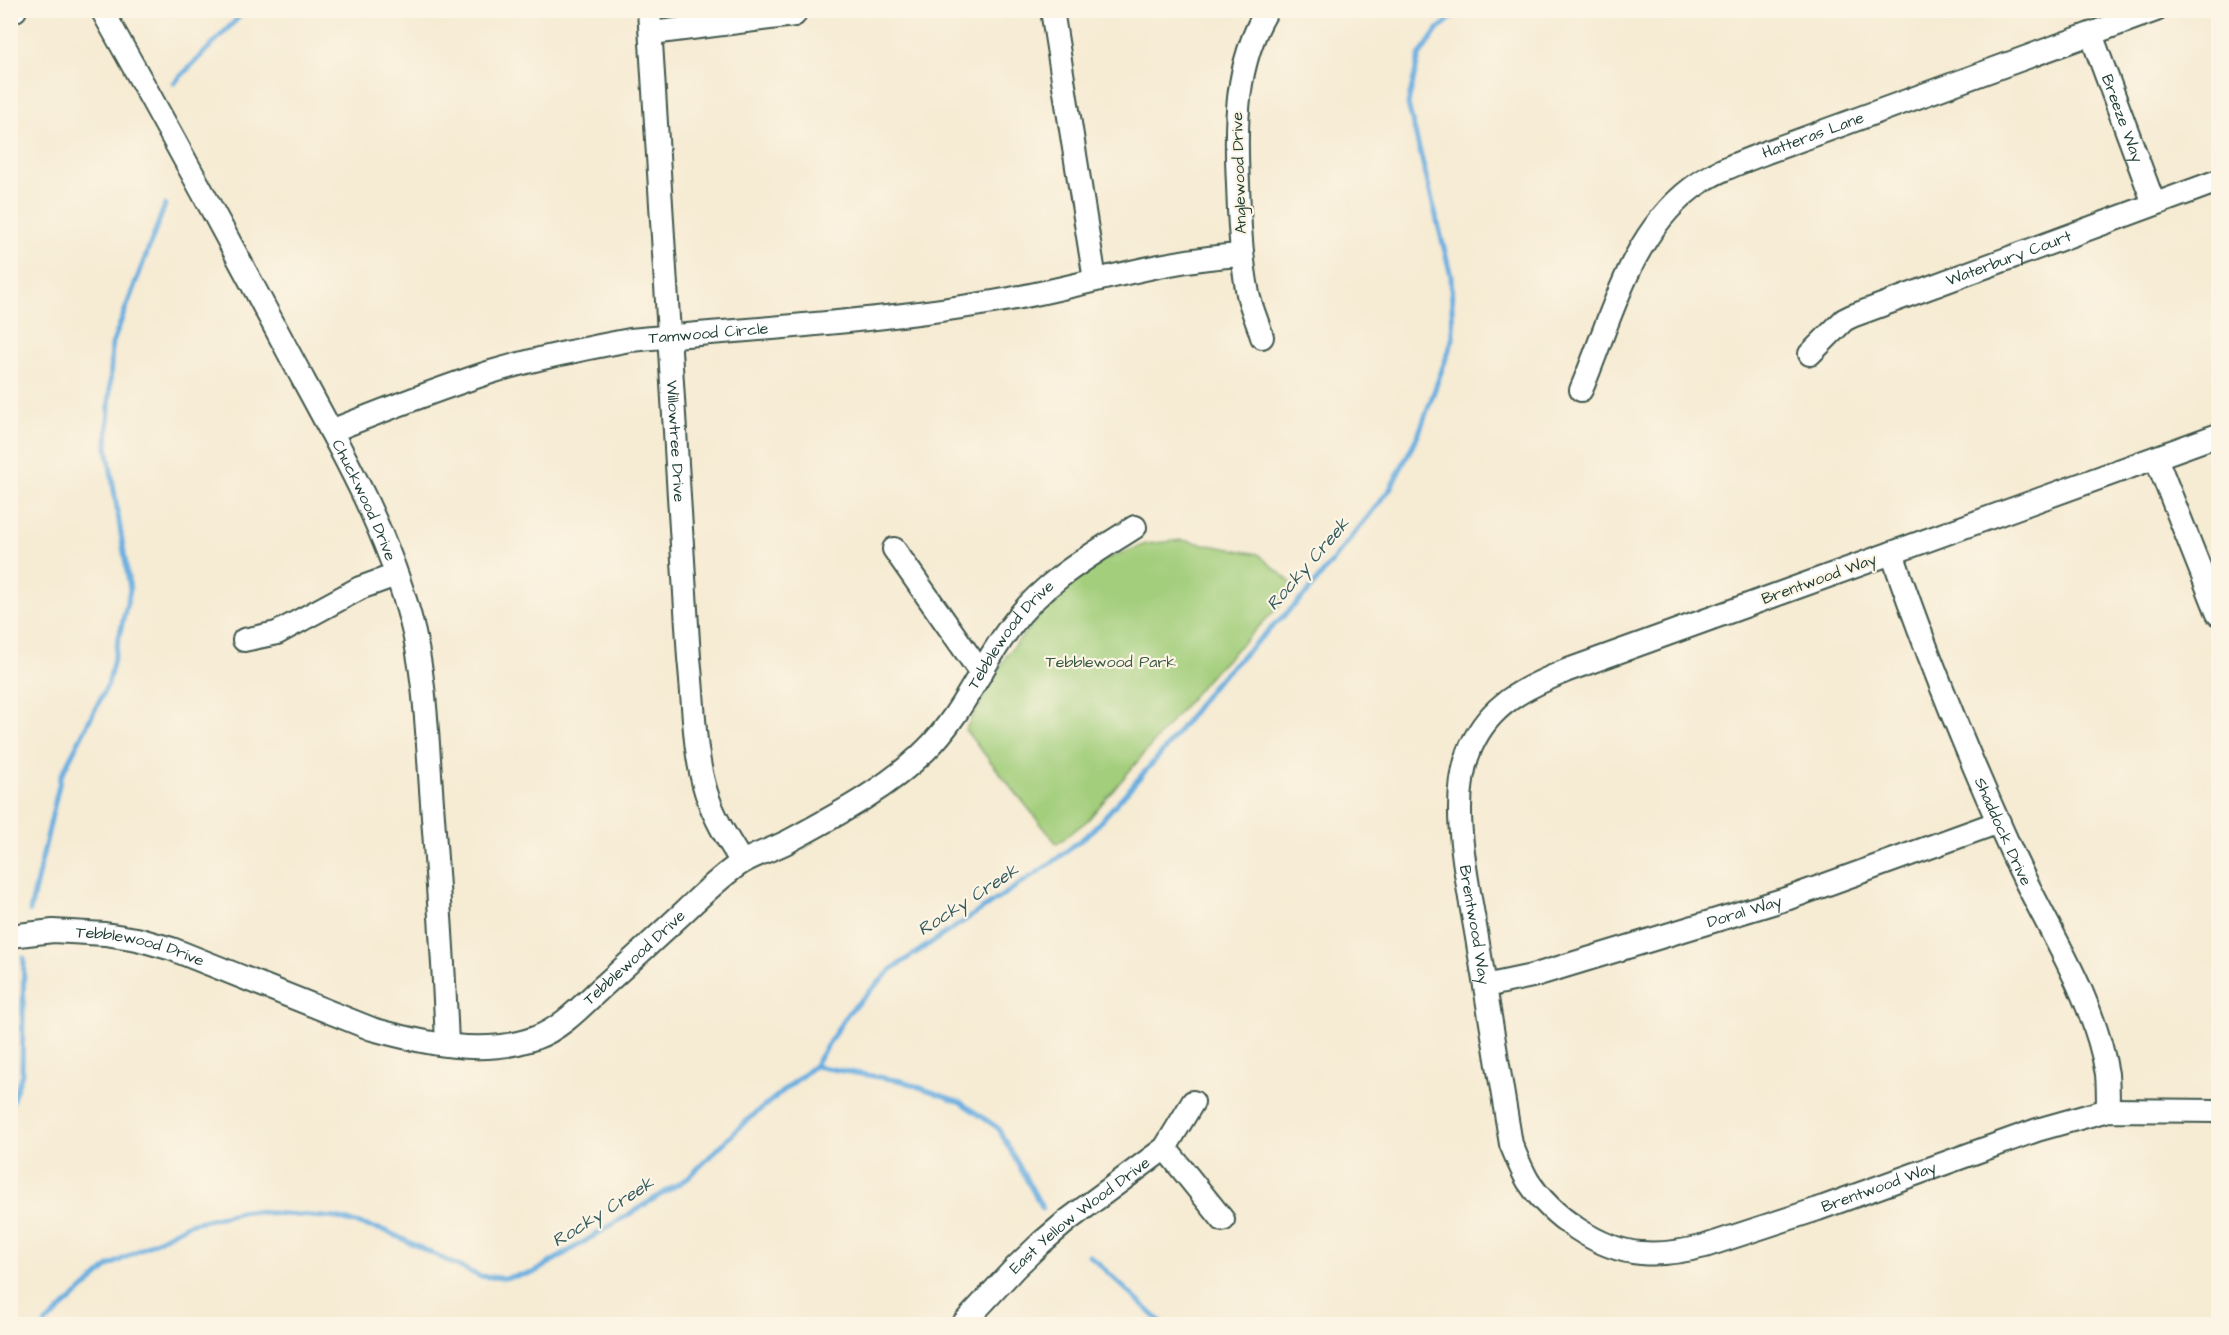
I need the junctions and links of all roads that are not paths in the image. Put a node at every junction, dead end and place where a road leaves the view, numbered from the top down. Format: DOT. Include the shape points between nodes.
graph roads {
  1 [pos="15,10"];
  2 [pos="102,10"];
  3 [pos="1052,10"];
  4 [pos="1267,10"];
  5 [pos="2156,10"];
  6 [pos="10,13"];
  7 [pos="794,15"];
  8 [pos="651,22"];
  9 [pos="2091,34"];
  10 [pos="2218,181"];
  11 [pos="2154,204"];
  12 [pos="1242,255"];
  13 [pos="1095,280"];
  14 [pos="670,336"];
  15 [pos="1262,337"];
  16 [pos="1810,354"];
  17 [pos="1581,390"];
  18 [pos="331,431"];
  19 [pos="2218,435"];
  20 [pos="2156,458"];
  21 [pos="1135,527"];
  22 [pos="894,549"];
  23 [pos="1892,553"];
  24 [pos="396,575"];
  25 [pos="2218,614"];
  26 [pos="244,640"];
  27 [pos="981,673"];
  28 [pos="1999,822"];
  29 [pos="742,862"];
  30 [pos="10,936"];
  31 [pos="1485,986"];
  32 [pos="447,1045"];
  33 [pos="1193,1102"];
  34 [pos="2108,1110"];
  35 [pos="2218,1111"];
  36 [pos="1165,1148"];
  37 [pos="1223,1220"];
  38 [pos="963,1324"];
  1 -- 6 [label="street"];
  2 -- 18 [label="street, Chuckwood Drive"];
  3 -- 13 [label="street"];
  4 -- 12 [label="street, Anglewood Drive" via="1246,61 1237,104"];
  5 -- 9 [label="street, Hatteras Lane"];
  7 -- 8 [label="street"];
  8 -- 14 [label="street, Willowtree Drive"];
  9 -- 11 [label="street, Breeze Way"];
  9 -- 17 [label="street, Hatteras Lane" via="1767,152 1694,186 1660,220 1634,260"];
  10 -- 11 [label="street, Waterbury Court"];
  11 -- 16 [label="street, Waterbury Court" via="1852,316"];
  12 -- 13 [label="street, Tamwood Circle" via="1205,257"];
  12 -- 15 [label="street, Anglewood Drive"];
  13 -- 14 [label="street, Tamwood Circle" via="903,316"];
  14 -- 18 [label="street, Tamwood Circle" via="598,346 492,372"];
  14 -- 29 [label="street, Willowtree Drive" via="699,763 720,828"];
  18 -- 24 [label="street, Chuckwood Drive" via="377,523"];
  19 -- 20 [label="street, Brentwood Way"];
  20 -- 23 [label="street, Brentwood Way"];
  20 -- 25 [label="street"];
  21 -- 27 [label="street, Tebblewood Drive" via="1078,563 1038,595 1010,627"];
  22 -- 27 [label="street"];
  23 -- 28 [label="street, Shaddock Drive" via="1954,718"];
  23 -- 31 [label="street, Brentwood Way" via="1568,670 1526,688 1490,718 1471,748 1460,796 1466,866"];
  24 -- 26 [label="street" via="360,588 278,633"];
  24 -- 32 [label="street, Chuckwood Drive" via="411,618 425,709"];
  27 -- 29 [label="street, Tebblewood Drive" via="947,728 906,769 787,842"];
  28 -- 31 [label="street, Doral Way" via="1789,898 1566,966"];
  28 -- 34 [label="street, Shaddock Drive" via="2092,1020 2107,1076"];
  29 -- 32 [label="street, Tebblewood Drive" via="555,1028 517,1044"];
  30 -- 32 [label="street, Tebblewood Drive" via="52,931 137,939 172,949 372,1029"];
  31 -- 34 [label="street, Brentwood Way" via="1511,1143 1521,1170 1538,1193 1584,1233 1629,1251 1658,1253 1705,1246 2037,1130"];
  33 -- 36 [label="street, East Yellow Wood Drive"];
  34 -- 35 [label="street, Brentwood Way"];
  36 -- 37 [label="street"];
  36 -- 38 [label="street, East Yellow Wood Drive" via="1041,1243"];
}
